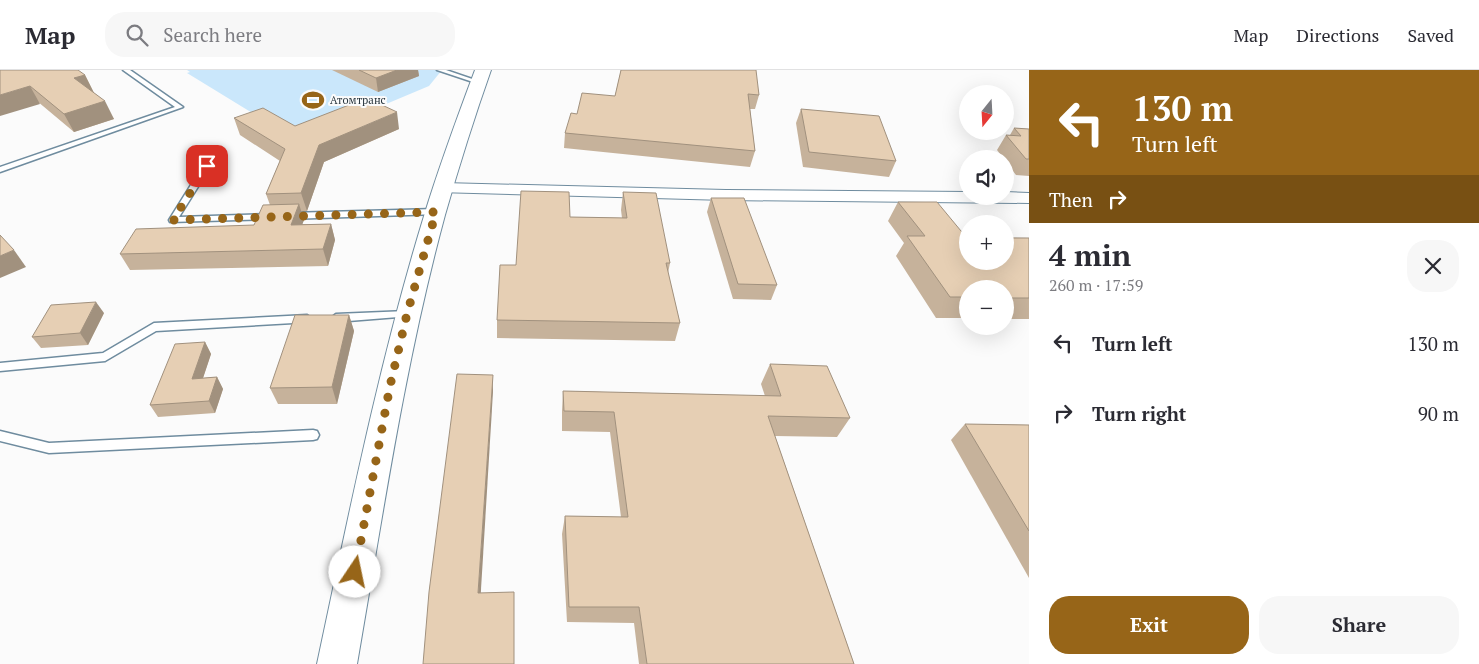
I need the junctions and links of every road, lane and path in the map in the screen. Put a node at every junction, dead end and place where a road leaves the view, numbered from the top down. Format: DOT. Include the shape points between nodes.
graph roads {
  1 [pos="126,70"];
  2 [pos="440,70"];
  3 [pos="480,76"];
  4 [pos="207,166"];
  5 [pos="0,170"];
  6 [pos="1029,198"];
  7 [pos="440,200"];
  8 [pos="407,314"];
  9 [pos="0,367"];
  10 [pos="313,435"];
  11 [pos="0,436"];
  12 [pos="337,664"];
  1 -- 5 [label="lane" via="180,107"];
  2 -- 3 [label="lane"];
  3 -- 7 [label="street"];
  4 -- 7 [label="lane" via="173,220"];
  6 -- 7 [label="street" via="726,195"];
  7 -- 8 [label="street"];
  8 -- 9 [label="lane" via="154,327 105,357"];
  8 -- 12 [label="street" via="390,386"];
  10 -- 11 [label="lane" via="49,448"];
}
